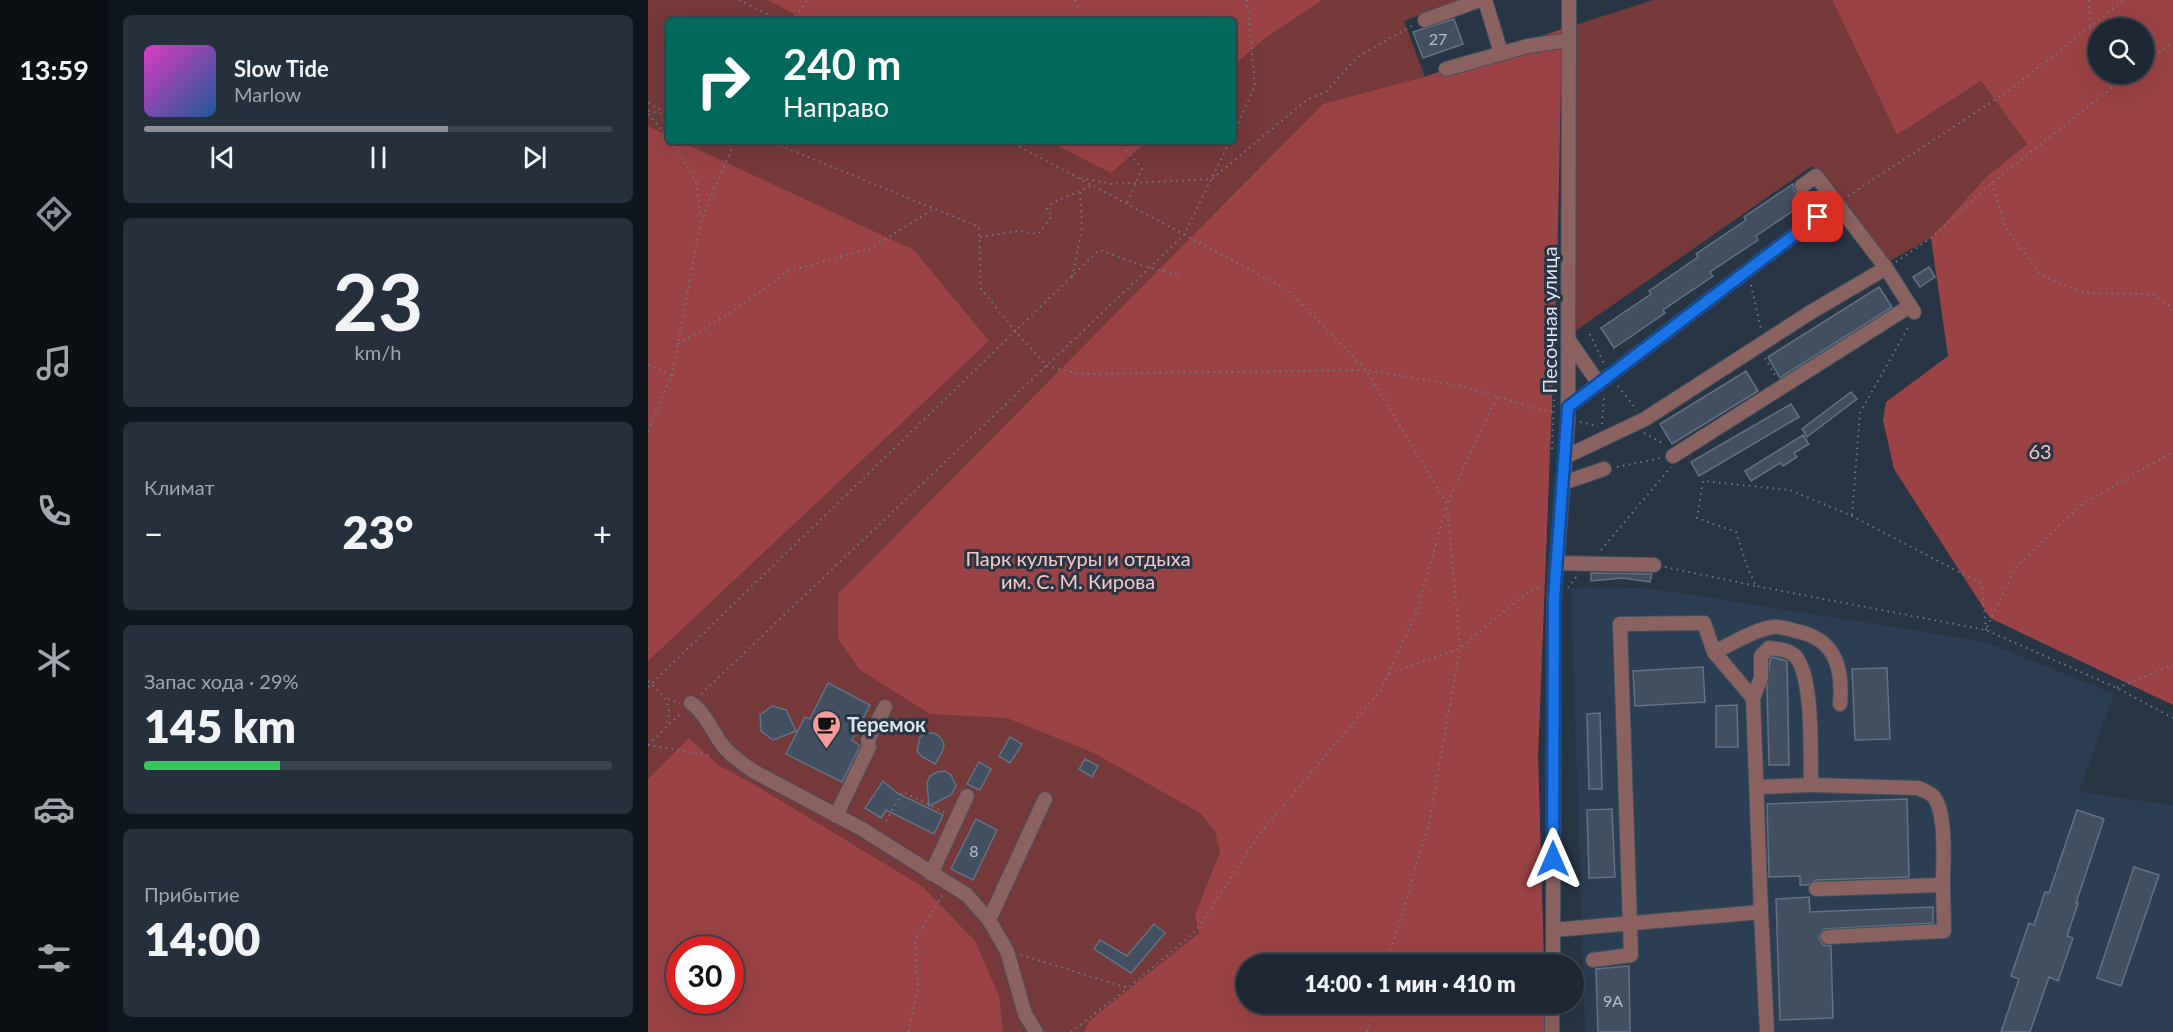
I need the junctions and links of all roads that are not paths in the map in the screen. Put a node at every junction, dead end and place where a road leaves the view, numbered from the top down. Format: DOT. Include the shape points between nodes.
graph roads {
  1 [pos="1480,0"];
  2 [pos="1485,0"];
  3 [pos="1569,0"];
  4 [pos="1425,20"];
  5 [pos="1569,40"];
  6 [pos="1501,53"];
  7 [pos="1446,69"];
  8 [pos="1802,186"];
  9 [pos="1818,217"];
  10 [pos="1886,268"];
  11 [pos="1568,339"];
  12 [pos="1605,380"];
  13 [pos="1568,407"];
  14 [pos="1565,458"];
  15 [pos="1675,458"];
  16 [pos="1604,470"];
  17 [pos="1563,483"];
  18 [pos="1557,563"];
  19 [pos="1654,565"];
  20 [pos="1749,636"];
  21 [pos="1714,652"];
  22 [pos="1761,656"];
  23 [pos="1753,698"];
  24 [pos="691,703"];
  25 [pos="1840,704"];
  26 [pos="885,707"];
  27 [pos="1811,785"];
  28 [pos="1757,787"];
  29 [pos="968,796"];
  30 [pos="1045,799"];
  31 [pos="836,816"];
  32 [pos="931,874"];
  33 [pos="1943,885"];
  34 [pos="1816,889"];
  35 [pos="1761,912"];
  36 [pos="989,920"];
  37 [pos="1630,924"];
  38 [pos="1553,930"];
  39 [pos="1828,937"];
  40 [pos="1553,954"];
  41 [pos="1593,960"];
  42 [pos="1552,1014"];
  43 [pos="1036,1032"];
  44 [pos="1552,1032"];
  45 [pos="1767,1032"];
  1 -- 4 [label="street"];
  2 -- 6 [label="street"];
  3 -- 5 [label="street, Песочная улица"];
  5 -- 6 [label="street"];
  5 -- 11 [label="street, Песочная улица"];
  6 -- 7 [label="street"];
  8 -- 10 [label="street" via="1816,176"];
  9 -- 12 [label="street"];
  10 -- 14 [label="street" via="1645,419"];
  10 -- 15 [label="street" via="1913,310"];
  11 -- 12 [label="street"];
  11 -- 13 [label="street, Песочная улица"];
  12 -- 13 [label="street"];
  13 -- 14 [label="street, Песочная улица"];
  14 -- 17 [label="street, Песочная улица"];
  16 -- 17 [label="street"];
  17 -- 18 [label="street, Песочная улица"];
  18 -- 19 [label="street"];
  18 -- 38 [label="street, Песочная улица"];
  20 -- 21 [label="street"];
  20 -- 22 [label="street" via="1760,646"];
  20 -- 25 [label="street" via="1775,626 1804,632 1825,644 1836,658 1842,682"];
  21 -- 23 [label="street"];
  21 -- 37 [label="street" via="1704,623 1620,624"];
  22 -- 23 [label="street" via="1761,678"];
  22 -- 27 [label="street" via="1769,648 1782,649 1794,655 1801,667 1808,689"];
  23 -- 28 [label="street"];
  24 -- 31 [label="street" via="737,760"];
  26 -- 31 [label="street"];
  27 -- 28 [label="street"];
  27 -- 33 [label="street" via="1918,788 1933,795 1940,808"];
  28 -- 35 [label="street"];
  29 -- 32 [label="street"];
  30 -- 36 [label="street"];
  31 -- 32 [label="street"];
  32 -- 36 [label="street" via="967,895"];
  33 -- 34 [label="street"];
  33 -- 39 [label="street" via="1944,931"];
  35 -- 37 [label="street"];
  35 -- 45 [label="street"];
  36 -- 43 [label="street" via="1007,951 1025,1014"];
  37 -- 38 [label="street"];
  37 -- 41 [label="street" via="1631,955"];
  38 -- 40 [label="street, Песочная улица"];
  42 -- 44 [label="street"];
}
